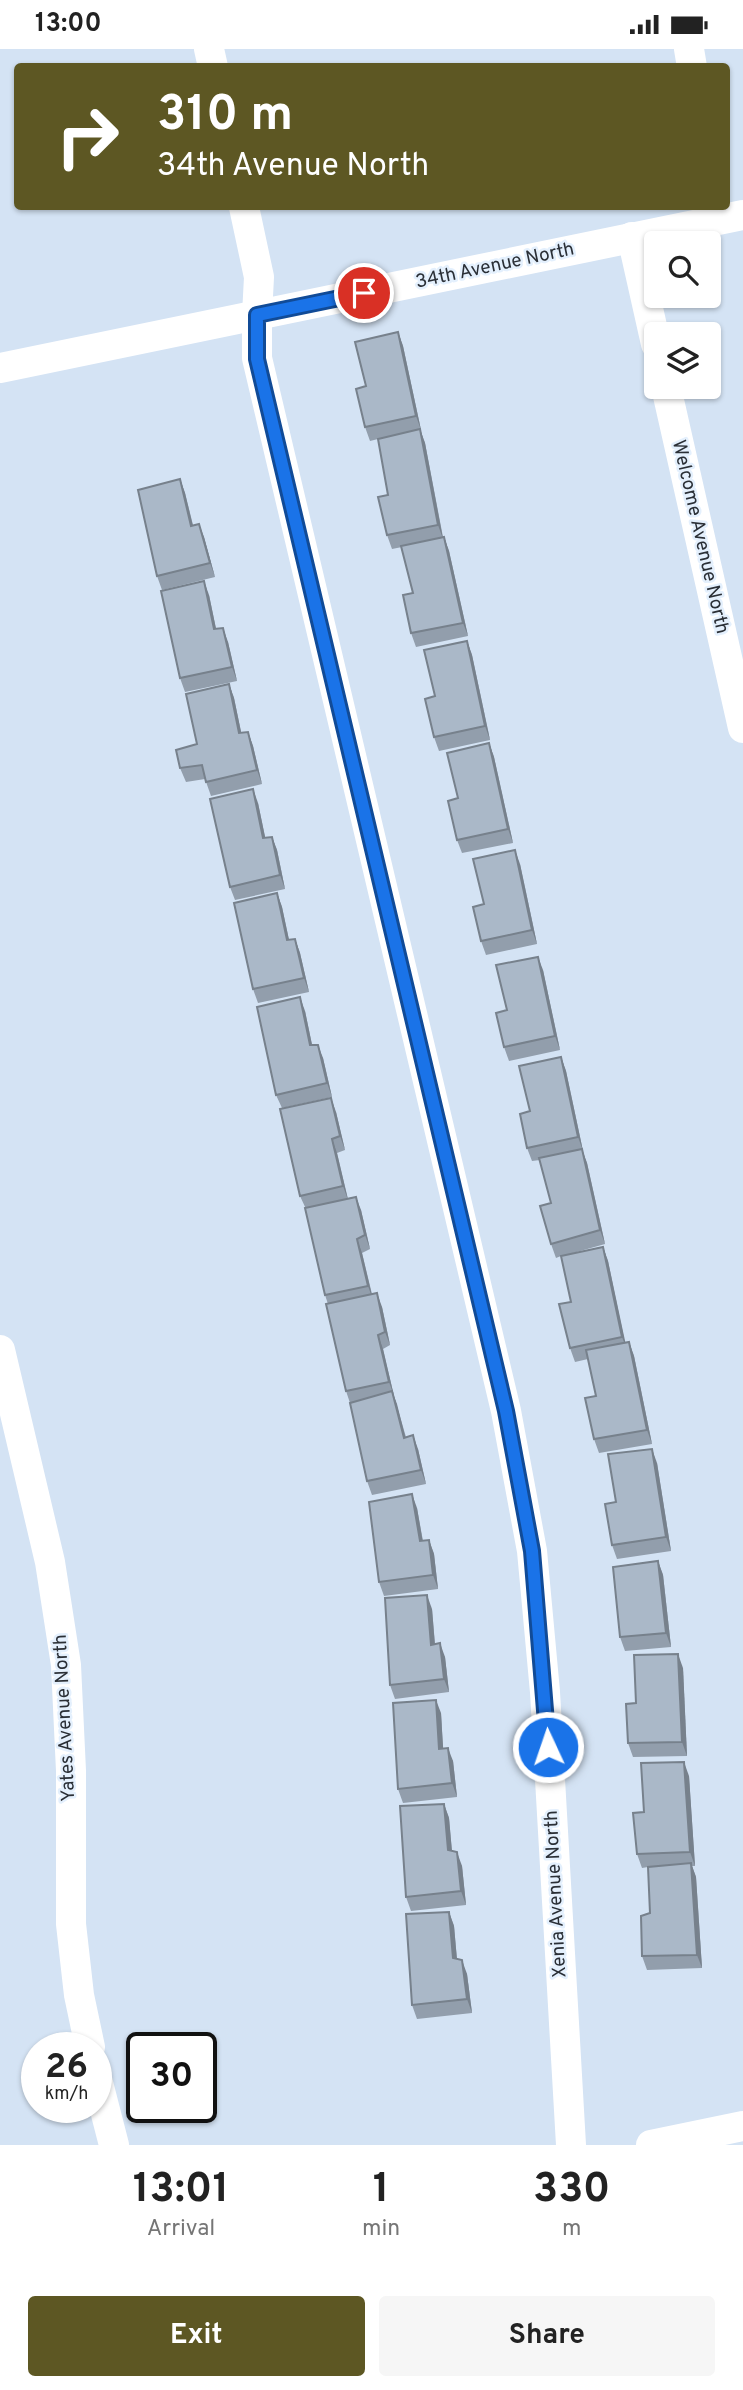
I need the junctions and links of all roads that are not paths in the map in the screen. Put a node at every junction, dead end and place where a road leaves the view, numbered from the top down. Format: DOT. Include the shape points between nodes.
graph roads {
  1 [pos="245,210"];
  2 [pos="729,214"];
  3 [pos="632,237"];
  4 [pos="257,315"];
  5 [pos="651,322"];
  6 [pos="0,368"];
  7 [pos="669,399"];
  8 [pos="743,727"];
  9 [pos="0,1350"];
  10 [pos="87,2032"];
  11 [pos="108,2123"];
  12 [pos="743,2126"];
  13 [pos="114,2145"];
  14 [pos="571,2145"];
  15 [pos="651,2145"];
  1 -- 4 [label="street, Xenia Avenue North" via="260,277"];
  2 -- 3 [label="street, 34th Avenue North"];
  3 -- 4 [label="street, 34th Avenue North"];
  3 -- 5 [label="street"];
  4 -- 6 [label="street, 34th Avenue North"];
  4 -- 14 [label="street, Xenia Avenue North" via="257,359 506,1411 532,1551 545,1692"];
  7 -- 8 [label="street, Welcome Avenue North"];
  9 -- 10 [label="street, Yates Avenue North" via="50,1562 66,1665 71,1924"];
  11 -- 13 [label="street"];
  12 -- 15 [label="street"];
}
